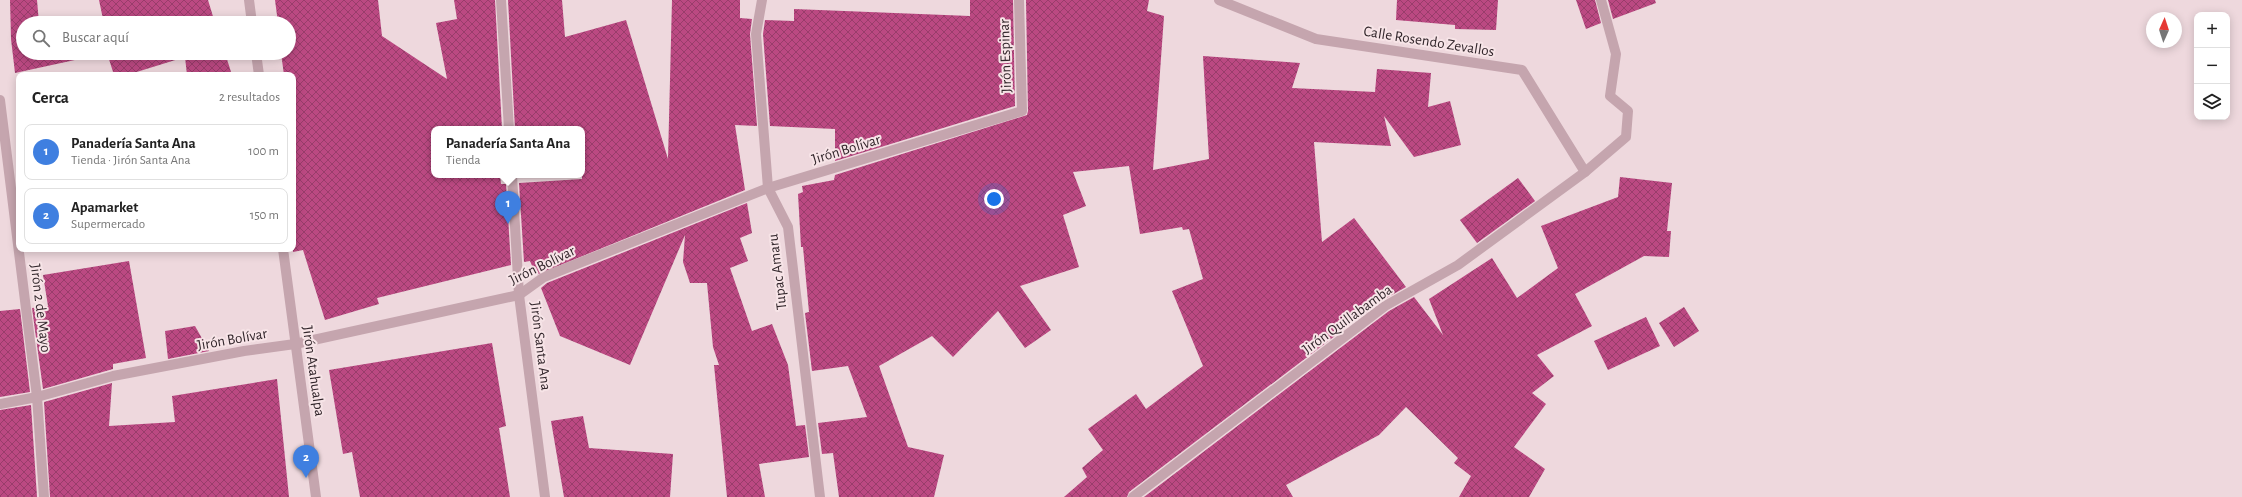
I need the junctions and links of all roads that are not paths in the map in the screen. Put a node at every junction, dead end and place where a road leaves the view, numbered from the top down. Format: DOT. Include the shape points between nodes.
graph roads {
  1 [pos="249,0"];
  2 [pos="501,0"];
  3 [pos="762,0"];
  4 [pos="1019,0"];
  5 [pos="1219,0"];
  6 [pos="1601,0"];
  7 [pos="251,16"];
  8 [pos="257,60"];
  9 [pos="259,72"];
  10 [pos="0,100"];
  11 [pos="1022,111"];
  12 [pos="509,126"];
  13 [pos="1585,172"];
  14 [pos="512,178"];
  15 [pos="768,188"];
  16 [pos="16,228"];
  17 [pos="19,252"];
  18 [pos="282,252"];
  19 [pos="519,295"];
  20 [pos="295,344"];
  21 [pos="37,397"];
  22 [pos="0,404"];
  23 [pos="44,497"];
  24 [pos="316,497"];
  25 [pos="545,497"];
  26 [pos="820,497"];
  27 [pos="1133,497"];
  1 -- 7 [label="street"];
  2 -- 12 [label="street"];
  3 -- 15 [label="street, Tupac Amaru" via="756,34"];
  4 -- 11 [label="street, Jirón Espinar"];
  5 -- 13 [label="street, Calle Rosendo Zevallos" via="1316,39 1522,70"];
  6 -- 13 [label="street, Jirón Quillabamba" via="1616,54 1610,96 1628,111 1626,137"];
  8 -- 9 [label="street"];
  10 -- 16 [label="street, Jirón 2 de Mayo"];
  11 -- 15 [label="street, Jirón Bolívar"];
  13 -- 27 [label="street, Jirón Quillabamba" via="1458,265 1385,306"];
  14 -- 19 [label="street, Jirón Santa Ana"];
  15 -- 19 [label="street, Jirón Bolívar" via="544,277"];
  15 -- 26 [label="street, Tupac Amaru" via="788,227"];
  17 -- 21 [label="street, Jirón 2 de Mayo"];
  18 -- 20 [label="street, Jirón Atahualpa"];
  19 -- 20 [label="street, Jirón Bolívar"];
  19 -- 25 [label="street, Jirón Santa Ana"];
  20 -- 21 [label="street, Jirón Bolívar" via="113,376"];
  20 -- 24 [label="street, Jirón Atahualpa"];
  21 -- 22 [label="street, Jirón Bolívar"];
  21 -- 23 [label="street, Jirón 2 de Mayo"];
}
